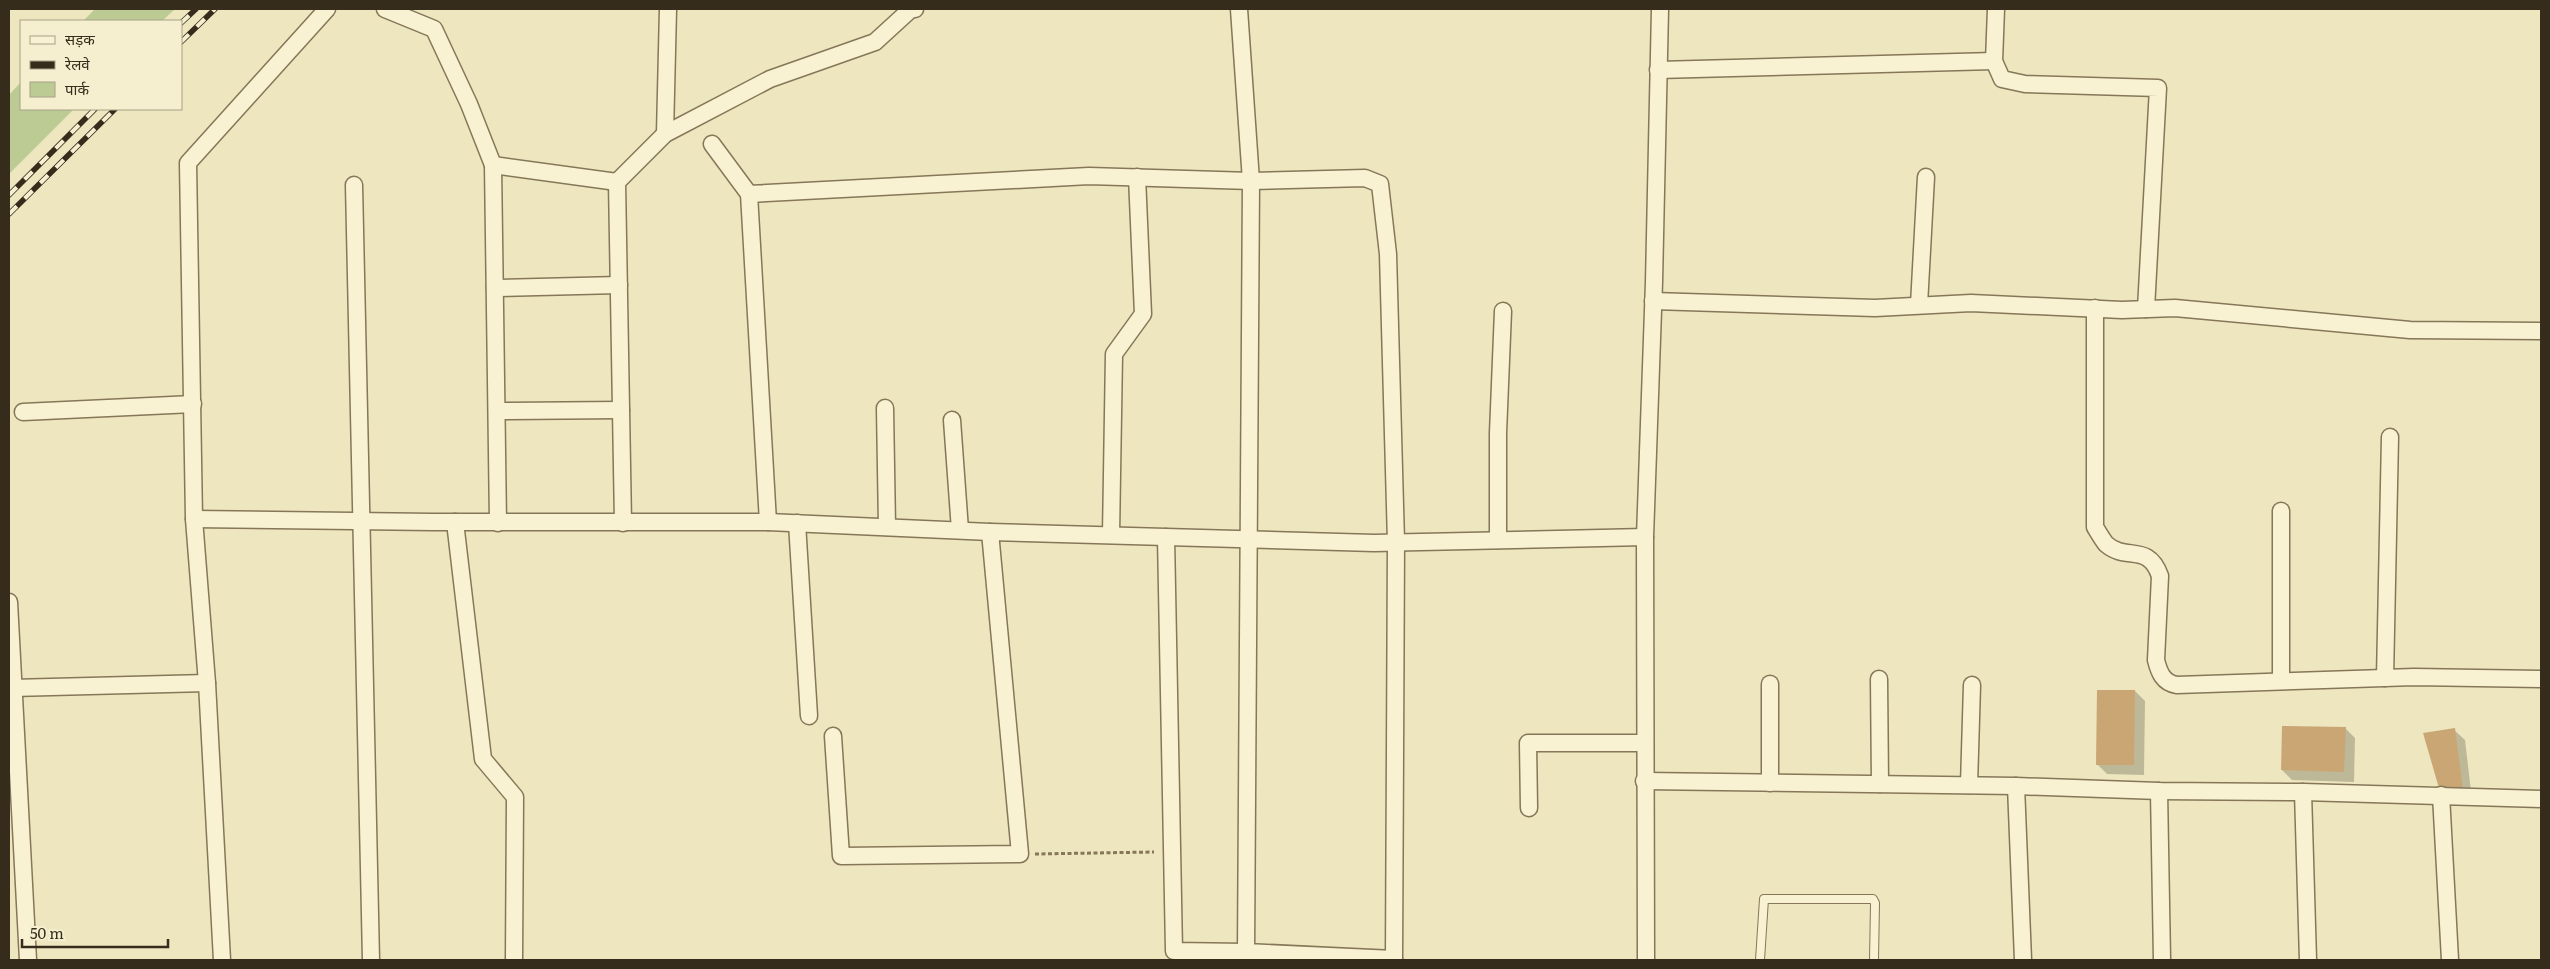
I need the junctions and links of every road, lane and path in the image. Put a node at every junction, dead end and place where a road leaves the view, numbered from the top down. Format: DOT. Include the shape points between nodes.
graph roads {
  1 [pos="327,9"];
  2 [pos="385,9"];
  3 [pos="668,9"];
  4 [pos="915,9"];
  5 [pos="1239,9"];
  6 [pos="1660,9"];
  7 [pos="1996,9"];
  8 [pos="1994,62"];
  9 [pos="1658,70"];
  10 [pos="665,134"];
  11 [pos="712,144"];
  12 [pos="493,165"];
  13 [pos="1926,177"];
  14 [pos="1137,178"];
  15 [pos="1251,180"];
  16 [pos="617,182"];
  17 [pos="354,185"];
  18 [pos="749,194"];
  19 [pos="619,285"];
  20 [pos="495,288"];
  21 [pos="1653,301"];
  22 [pos="1920,305"];
  23 [pos="2095,308"];
  24 [pos="2146,309"];
  25 [pos="1503,311"];
  26 [pos="2541,331"];
  27 [pos="193,404"];
  28 [pos="885,408"];
  29 [pos="621,410"];
  30 [pos="497,411"];
  31 [pos="23,412"];
  32 [pos="952,420"];
  33 [pos="2390,438"];
  34 [pos="2281,511"];
  35 [pos="194,518"];
  36 [pos="361,521"];
  37 [pos="455,522"];
  38 [pos="768,522"];
  39 [pos="498,523"];
  40 [pos="622,523"];
  41 [pos="797,523"];
  42 [pos="887,527"];
  43 [pos="960,530"];
  44 [pos="990,532"];
  45 [pos="1111,535"];
  46 [pos="1166,537"];
  47 [pos="1645,537"];
  48 [pos="1248,539"];
  49 [pos="1498,540"];
  50 [pos="1396,542"];
  51 [pos="9,602"];
  52 [pos="2385,678"];
  53 [pos="1879,679"];
  54 [pos="2541,679"];
  55 [pos="2281,680"];
  56 [pos="207,683"];
  57 [pos="1770,684"];
  58 [pos="1972,685"];
  59 [pos="12,688"];
  60 [pos="809,716"];
  61 [pos="833,736"];
  62 [pos="1645,743"];
  63 [pos="1644,781"];
  64 [pos="1770,783"];
  65 [pos="1880,784"];
  66 [pos="1969,785"];
  67 [pos="2016,786"];
  68 [pos="2158,791"];
  69 [pos="2303,792"];
  70 [pos="2441,795"];
  71 [pos="2541,799"];
  72 [pos="1529,808"];
  73 [pos="1172,851"];
  74 [pos="1020,854"];
  75 [pos="1246,952"];
  76 [pos="1173,956"];
  77 [pos="28,960"];
  78 [pos="222,960"];
  79 [pos="371,960"];
  80 [pos="514,960"];
  81 [pos="1394,960"];
  82 [pos="1646,960"];
  83 [pos="1760,960"];
  84 [pos="1874,960"];
  85 [pos="2023,960"];
  86 [pos="2162,960"];
  87 [pos="2308,960"];
  88 [pos="2450,960"];
  1 -- 27 [label="street" via="188,163"];
  2 -- 12 [label="street" via="434,29"];
  3 -- 10 [label="street"];
  4 -- 10 [label="street" via="875,42 770,80"];
  5 -- 15 [label="street"];
  6 -- 9 [label="street"];
  7 -- 8 [label="street"];
  8 -- 9 [label="street"];
  8 -- 24 [label="street" via="2002,79 2025,84 2158,88"];
  9 -- 21 [label="street"];
  10 -- 16 [label="street"];
  11 -- 18 [label="street"];
  12 -- 16 [label="street"];
  12 -- 20 [label="street"];
  13 -- 22 [label="street"];
  14 -- 15 [label="street"];
  14 -- 18 [label="street" via="1089,176"];
  14 -- 45 [label="street" via="1143,314 1114,354"];
  15 -- 48 [label="street"];
  15 -- 50 [label="street" via="1365,178 1380,184 1388,254"];
  16 -- 19 [label="street"];
  17 -- 36 [label="street"];
  18 -- 38 [label="street"];
  19 -- 20 [label="street"];
  19 -- 29 [label="street"];
  20 -- 30 [label="street"];
  21 -- 22 [label="street" via="1865,308"];
  21 -- 47 [label="street"];
  22 -- 23 [label="street" via="1971,303"];
  23 -- 24 [label="street"];
  23 -- 55 [label="street" via="2095,527 2107,544 2123,552 2147,556 2157,567 2160,576 2156,660 2159,671 2171,684 2177,685"];
  24 -- 26 [label="street" via="2209,310 2410,330"];
  25 -- 49 [label="street"];
  27 -- 31 [label="street"];
  27 -- 35 [label="street"];
  28 -- 42 [label="street"];
  29 -- 30 [label="street"];
  29 -- 40 [label="street"];
  30 -- 39 [label="street"];
  32 -- 43 [label="street"];
  33 -- 52 [label="street"];
  34 -- 55 [label="street"];
  35 -- 36 [label="street"];
  35 -- 56 [label="street"];
  36 -- 37 [label="street"];
  36 -- 79 [label="street"];
  37 -- 39 [label="street"];
  37 -- 80 [label="street" via="483,759 515,797"];
  38 -- 40 [label="street"];
  38 -- 41 [label="street"];
  39 -- 40 [label="street"];
  41 -- 42 [label="street"];
  41 -- 60 [label="street"];
  42 -- 43 [label="street"];
  43 -- 44 [label="street"];
  44 -- 45 [label="street"];
  44 -- 74 [label="street"];
  45 -- 46 [label="street"];
  46 -- 48 [label="street"];
  46 -- 73 [label="street"];
  47 -- 49 [label="street"];
  47 -- 62 [label="street"];
  48 -- 50 [label="street"];
  48 -- 75 [label="street"];
  49 -- 50 [label="street"];
  50 -- 81 [label="street"];
  51 -- 59 [label="street"];
  52 -- 54 [label="street"];
  52 -- 55 [label="street"];
  53 -- 65 [label="street"];
  56 -- 59 [label="street"];
  56 -- 78 [label="street"];
  57 -- 64 [label="street"];
  58 -- 66 [label="street"];
  59 -- 77 [label="street"];
  61 -- 74 [label="street" via="841,856"];
  62 -- 63 [label="street"];
  62 -- 72 [label="street" via="1528,744"];
  63 -- 64 [label="street"];
  63 -- 82 [label="street"];
  64 -- 65 [label="street"];
  65 -- 66 [label="street"];
  66 -- 67 [label="street"];
  67 -- 68 [label="street"];
  67 -- 85 [label="street"];
  68 -- 69 [label="street"];
  68 -- 86 [label="street"];
  69 -- 70 [label="street"];
  69 -- 87 [label="street"];
  70 -- 71 [label="street"];
  70 -- 88 [label="street"];
  73 -- 74 [label="path"];
  73 -- 76 [label="street"];
  75 -- 76 [label="street"];
  75 -- 81 [label="street"];
  83 -- 84 [label="lane" via="1764,899 1873,899"];
}
